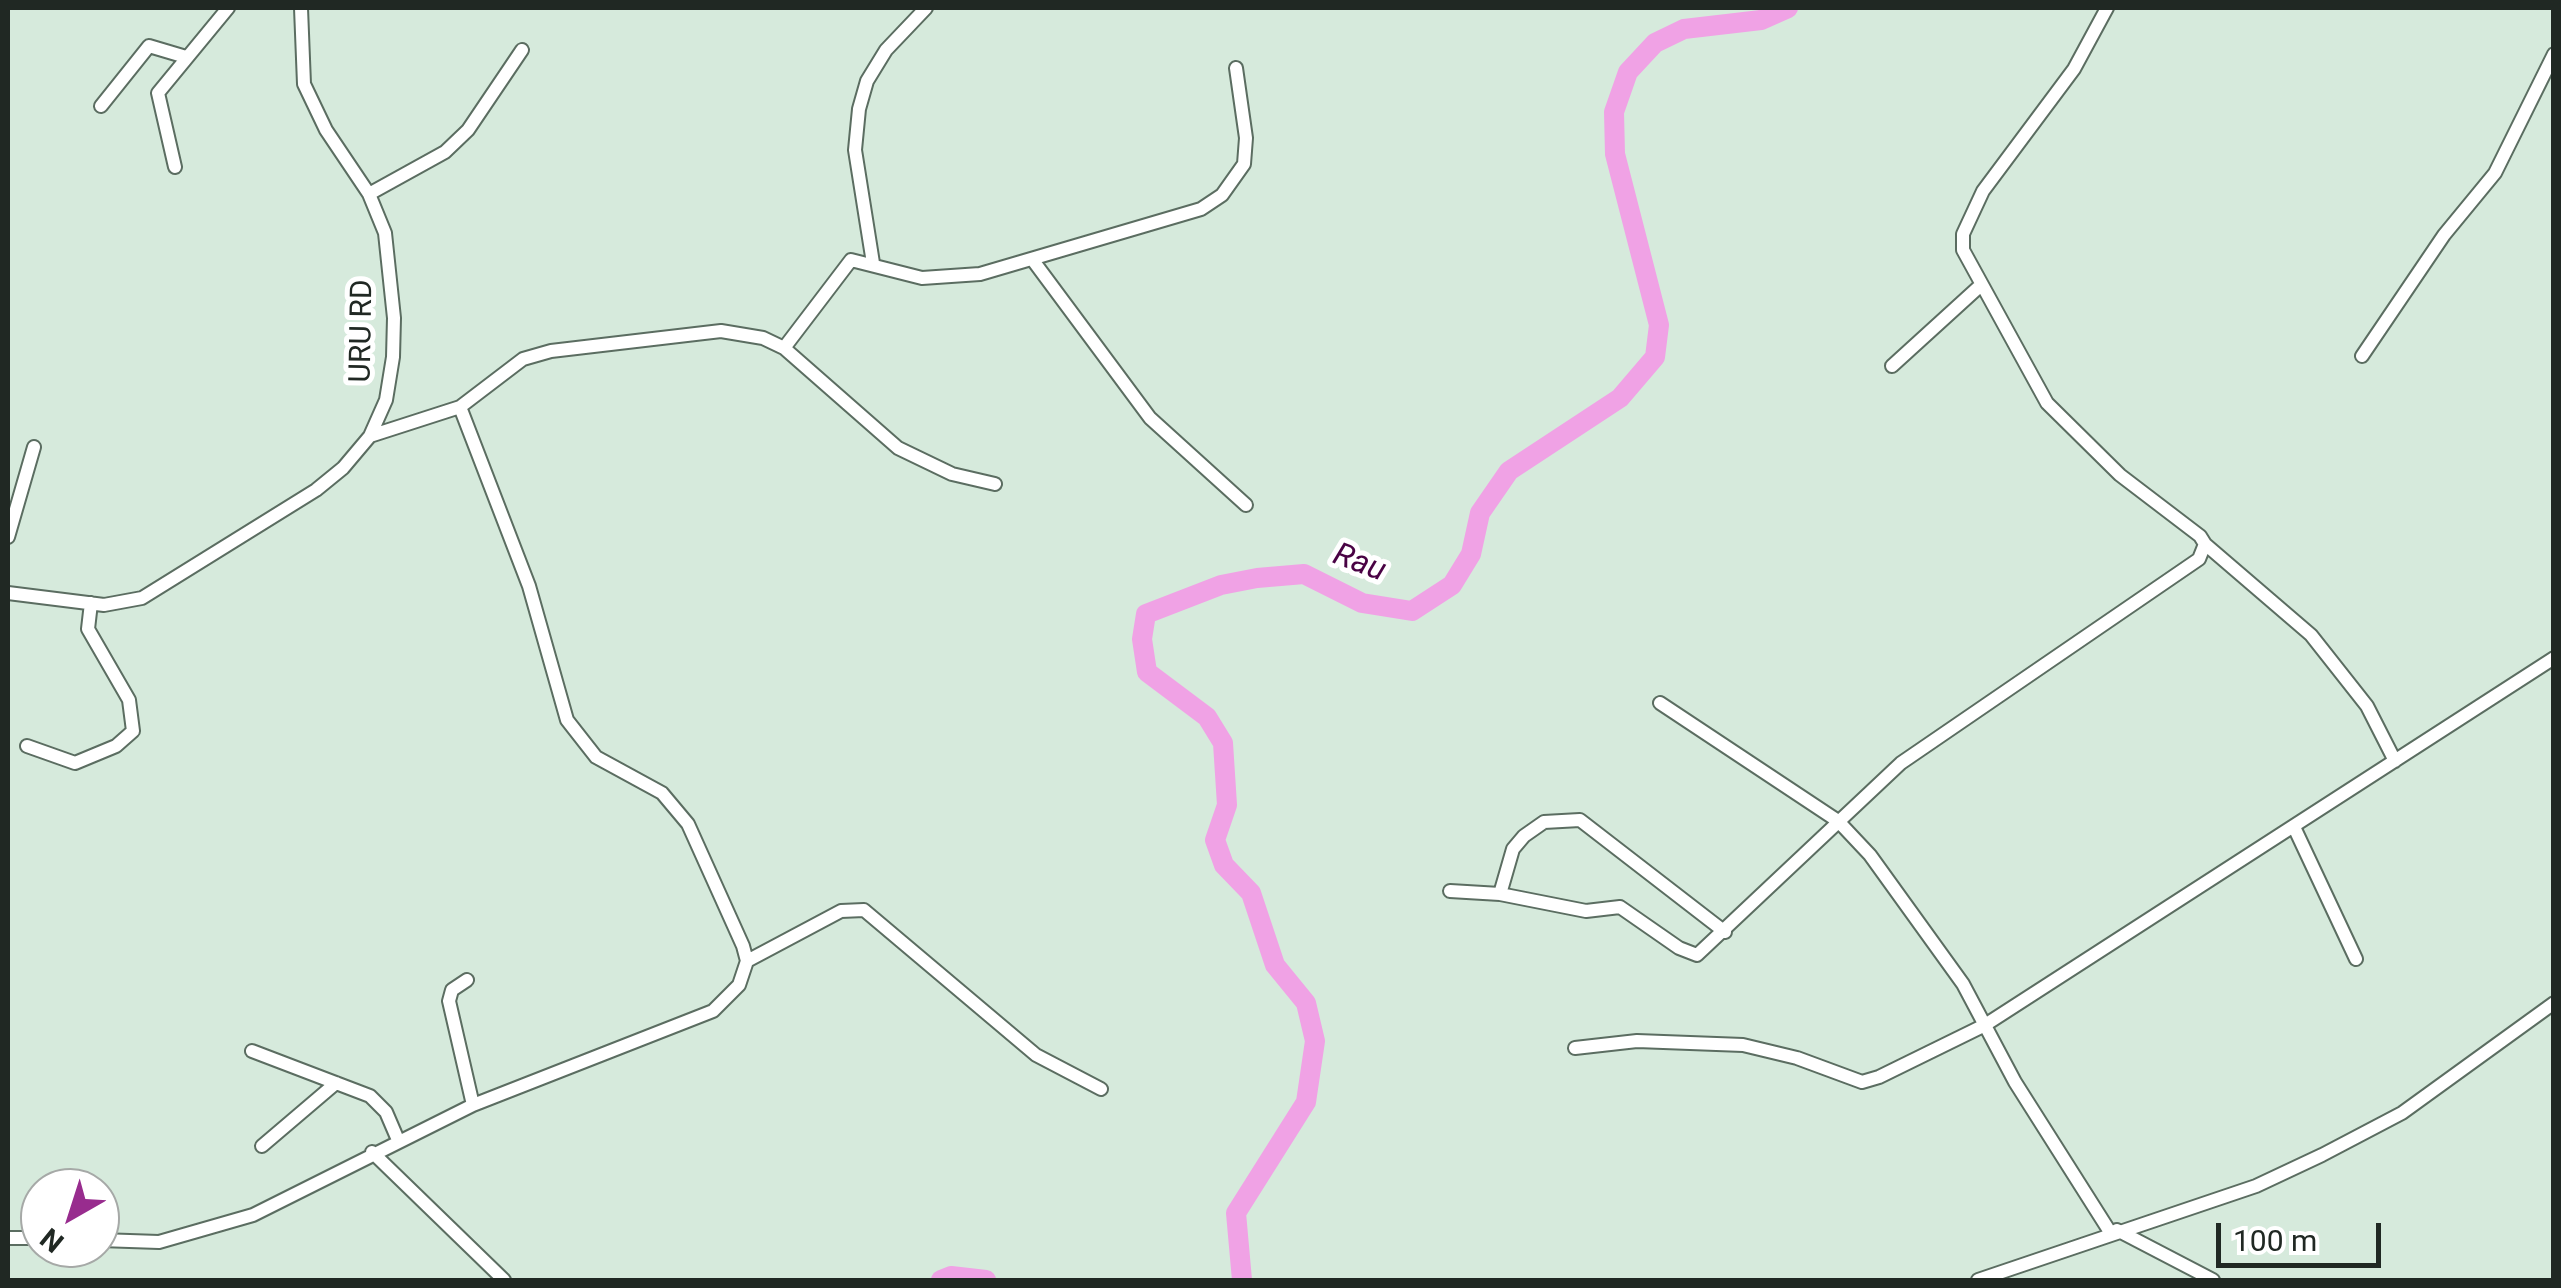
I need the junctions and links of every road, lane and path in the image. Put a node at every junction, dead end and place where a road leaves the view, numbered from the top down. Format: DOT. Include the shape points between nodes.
graph roads {
  1 [pos="228,8"];
  2 [pos="300,8"];
  3 [pos="926,8"];
  4 [pos="2107,8"];
  5 [pos="522,50"];
  6 [pos="2554,54"];
  7 [pos="186,57"];
  8 [pos="1236,68"];
  9 [pos="101,106"];
  10 [pos="175,167"];
  11 [pos="369,194"];
  12 [pos="1032,259"];
  13 [pos="873,263"];
  14 [pos="1982,285"];
  15 [pos="784,348"];
  16 [pos="2362,356"];
  17 [pos="1892,366"];
  18 [pos="460,407"];
  19 [pos="370,436"];
  20 [pos="34,447"];
  21 [pos="994,484"];
  22 [pos="1246,505"];
  23 [pos="8,536"];
  24 [pos="2205,544"];
  25 [pos="8,593"];
  26 [pos="91,603"];
  27 [pos="2554,658"];
  28 [pos="1660,703"];
  29 [pos="28,746"];
  30 [pos="2394,762"];
  31 [pos="1838,821"];
  32 [pos="2294,827"];
  33 [pos="1450,891"];
  34 [pos="1500,894"];
  35 [pos="1725,932"];
  36 [pos="2356,959"];
  37 [pos="747,960"];
  38 [pos="467,980"];
  39 [pos="2554,1002"];
  40 [pos="1985,1025"];
  41 [pos="1575,1048"];
  42 [pos="252,1051"];
  43 [pos="336,1083"];
  44 [pos="1101,1089"];
  45 [pos="472,1105"];
  46 [pos="398,1140"];
  47 [pos="262,1146"];
  48 [pos="372,1152"];
  49 [pos="2114,1231"];
  50 [pos="120,1241"];
  51 [pos="504,1280"];
  52 [pos="1978,1280"];
  53 [pos="2212,1280"];
  1 -- 7 [label="street"];
  2 -- 11 [label="street, URU RD" via="304,84"];
  3 -- 13 [label="street" via="886,50 859,109 857,167"];
  4 -- 14 [label="street" via="2074,69 1983,190 1970,218 1964,250"];
  5 -- 11 [label="street" via="468,130 445,152"];
  6 -- 16 [label="street" via="2495,173"];
  7 -- 9 [label="street" via="149,46"];
  7 -- 10 [label="street" via="158,92"];
  8 -- 12 [label="street" via="1244,164 1222,196 1168,222"];
  11 -- 19 [label="street, URU RD" via="384,232 394,318 386,400"];
  12 -- 13 [label="street" via="951,278 922,278"];
  12 -- 22 [label="street" via="1150,418"];
  13 -- 15 [label="street" via="856,259 842,267"];
  14 -- 17 [label="street"];
  14 -- 24 [label="street" via="2058,416"];
  15 -- 18 [label="street" via="722,332 551,351 524,359"];
  15 -- 21 [label="street" via="898,448"];
  18 -- 19 [label="street"];
  18 -- 37 [label="street" via="529,586 567,720 596,757 677,806"];
  19 -- 26 [label="street, URU RD" via="316,490 172,583 130,603"];
  20 -- 23 [label="street"];
  24 -- 30 [label="street" via="2312,636 2367,706"];
  24 -- 31 [label="street" via="2200,559 1901,763"];
  25 -- 26 [label="street, URU RD"];
  26 -- 29 [label="street" via="88,629 129,700 133,730 116,746 75,763"];
  27 -- 30 [label="street"];
  28 -- 31 [label="street"];
  30 -- 32 [label="street"];
  31 -- 35 [label="street"];
  31 -- 40 [label="street" via="1916,916"];
  32 -- 36 [label="street"];
  32 -- 40 [label="street"];
  33 -- 34 [label="street"];
  34 -- 35 [label="street" via="1586,911 1620,907 1693,954"];
  34 -- 35 [label="street" via="1513,849 1524,836 1544,822 1580,820"];
  37 -- 44 [label="street" via="841,911 864,910 1036,1055"];
  37 -- 45 [label="street" via="739,985 713,1011"];
  38 -- 45 [label="street" via="449,1001"];
  39 -- 49 [label="street" via="2377,1128 2256,1186"];
  40 -- 41 [label="street" via="1862,1082 1743,1045 1637,1041"];
  40 -- 49 [label="street"];
  42 -- 43 [label="street"];
  43 -- 46 [label="street" via="380,1105"];
  43 -- 47 [label="street"];
  45 -- 46 [label="street"];
  46 -- 48 [label="street"];
  48 -- 50 [label="street" via="214,1229 159,1242"];
  48 -- 51 [label="street"];
  49 -- 52 [label="street"];
  49 -- 53 [label="street"];
}
